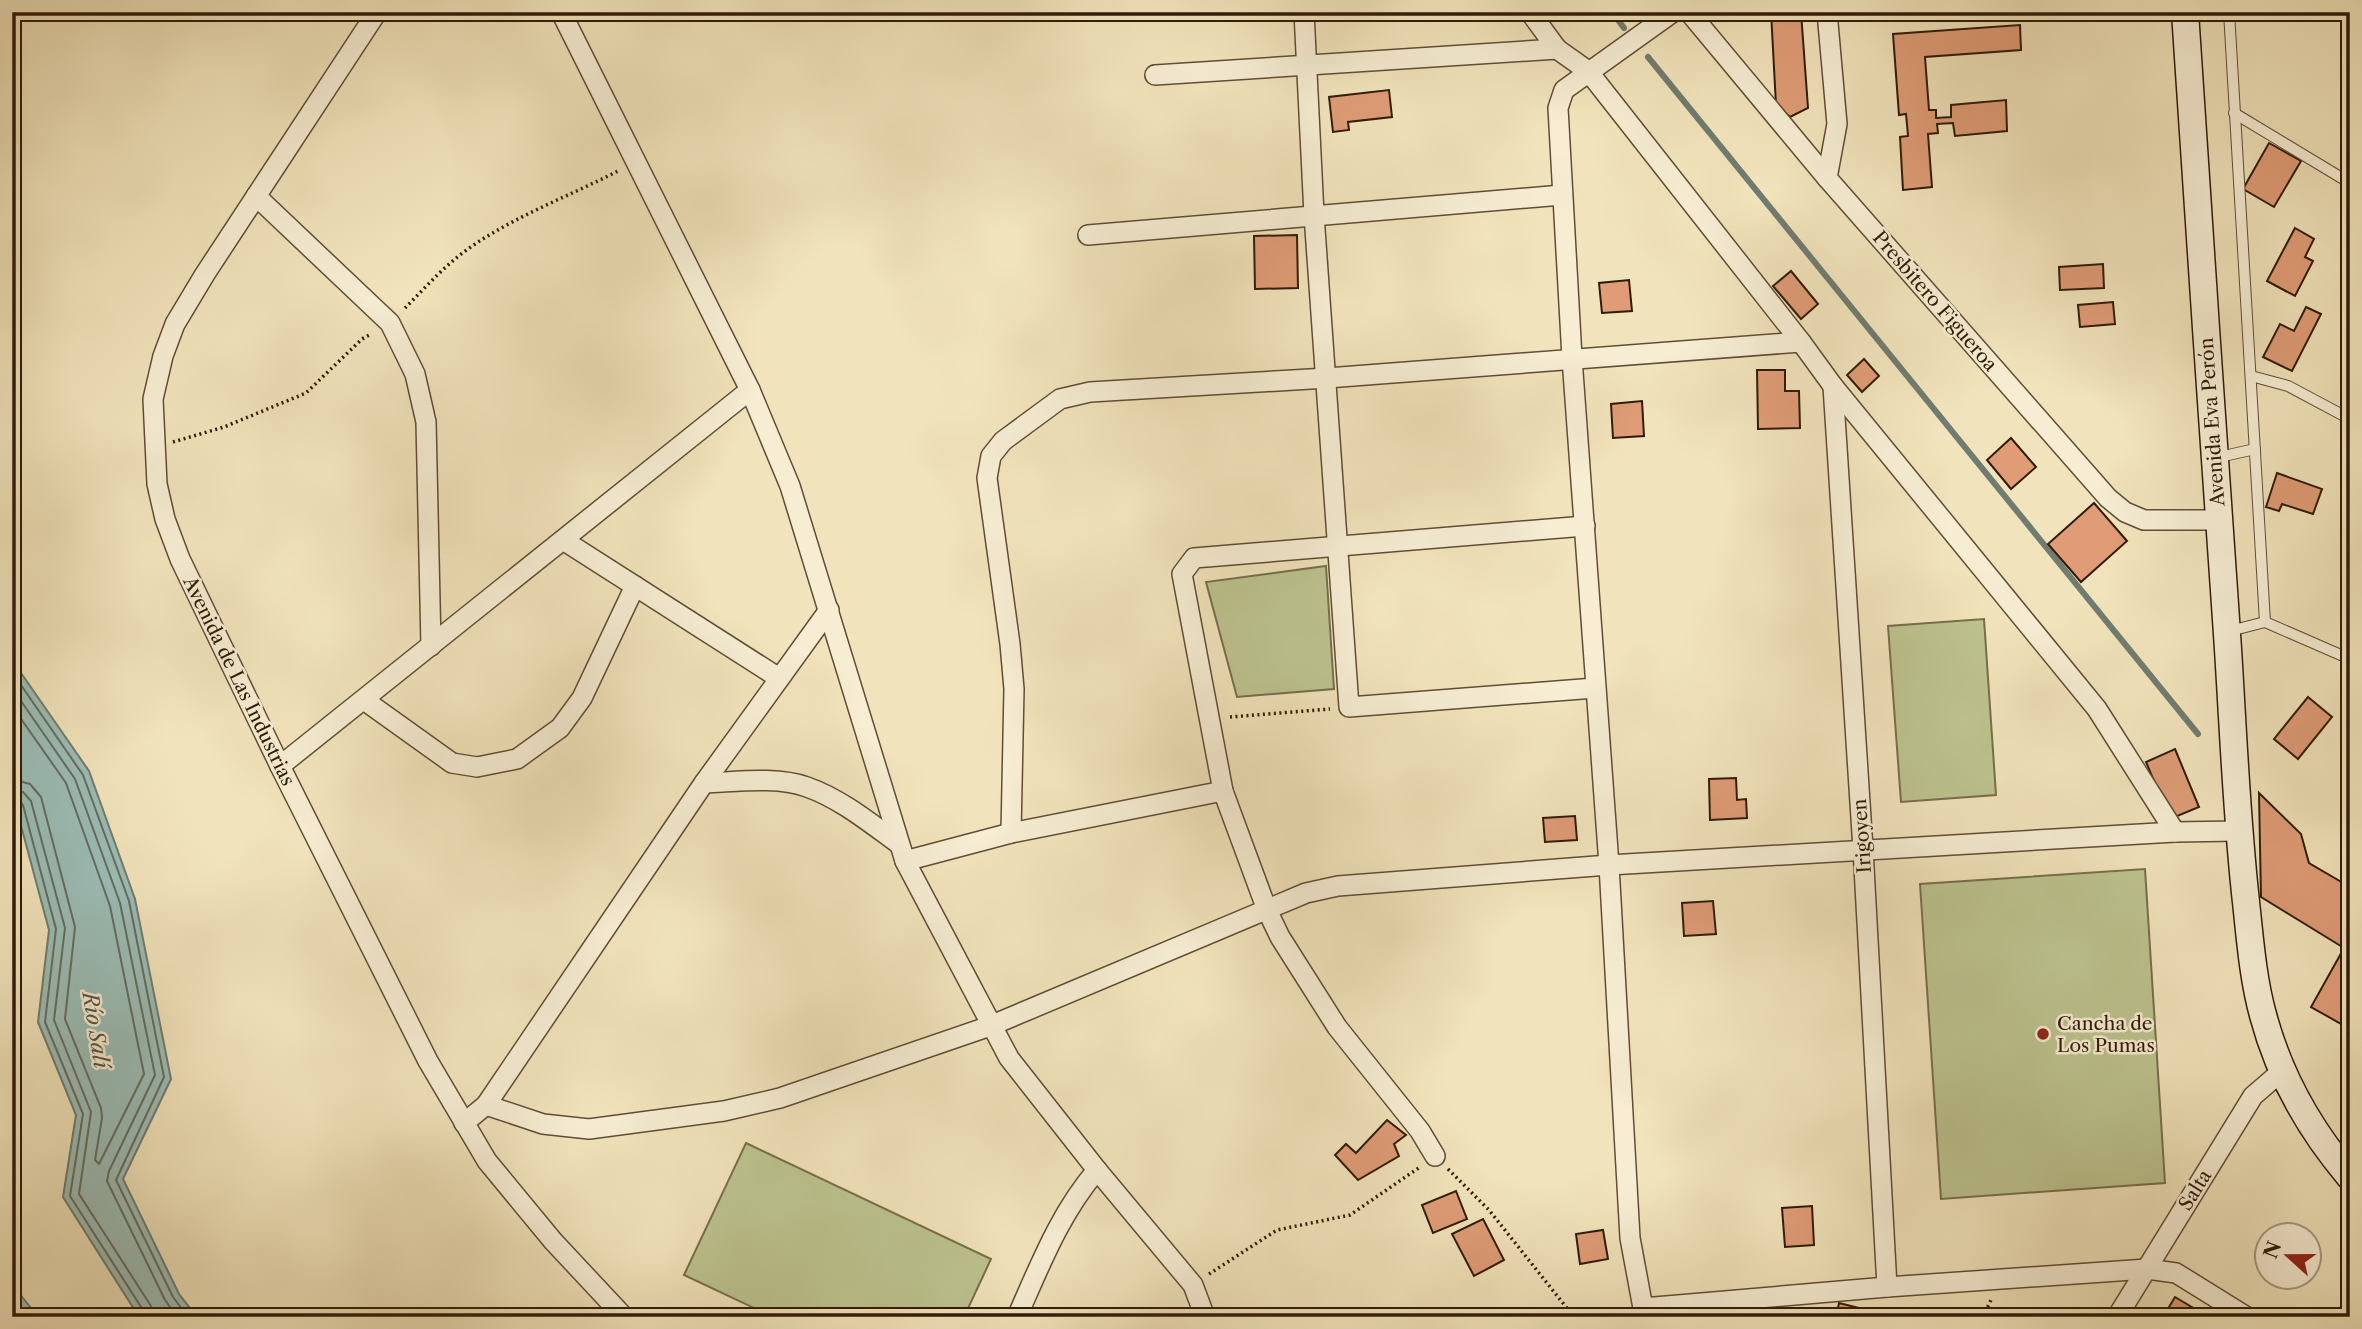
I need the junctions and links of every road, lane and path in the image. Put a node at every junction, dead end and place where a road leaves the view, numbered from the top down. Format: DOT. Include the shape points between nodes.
graph roads {
  1 [pos="377,12"];
  2 [pos="561,12"];
  3 [pos="1304,12"];
  4 [pos="1530,12"];
  5 [pos="1673,12"];
  6 [pos="1689,12"];
  7 [pos="1827,12"];
  8 [pos="2185,12"];
  9 [pos="2229,12"];
  10 [pos="1557,50"];
  11 [pos="1306,67"];
  12 [pos="1588,71"];
  13 [pos="1155,75"];
  14 [pos="2234,113"];
  15 [pos="1827,178"];
  16 [pos="2350,183"];
  17 [pos="1562,195"];
  18 [pos="256,196"];
  19 [pos="1314,215"];
  20 [pos="1088,235"];
  21 [pos="1801,341"];
  22 [pos="1572,358"];
  23 [pos="2251,376"];
  24 [pos="1327,377"];
  25 [pos="1833,386"];
  26 [pos="751,390"];
  27 [pos="2350,419"];
  28 [pos="2255,449"];
  29 [pos="2214,458"];
  30 [pos="2218,520"];
  31 [pos="1585,526"];
  32 [pos="563,540"];
  33 [pos="1338,547"];
  34 [pos="635,586"];
  35 [pos="829,610"];
  36 [pos="2265,622"];
  37 [pos="2227,632"];
  38 [pos="431,646"];
  39 [pos="2350,659"];
  40 [pos="779,678"];
  41 [pos="1595,688"];
  42 [pos="364,700"];
  43 [pos="1349,708"];
  44 [pos="1210,718"];
  45 [pos="280,766"];
  46 [pos="704,783"];
  47 [pos="1223,792"];
  48 [pos="2238,831"];
  49 [pos="2175,832"];
  50 [pos="1011,834"];
  51 [pos="1863,849"];
  52 [pos="902,853"];
  53 [pos="1609,865"];
  54 [pos="1267,909"];
  55 [pos="990,1026"];
  56 [pos="2282,1071"];
  57 [pos="486,1105"];
  58 [pos="464,1123"];
  59 [pos="1435,1157"];
  60 [pos="1097,1170"];
  61 [pos="2350,1177"];
  62 [pos="2147,1269"];
  63 [pos="1193,1285"];
  64 [pos="1887,1287"];
  65 [pos="1685,1311"];
  66 [pos="624,1317"];
  67 [pos="1017,1317"];
  68 [pos="1205,1317"];
  69 [pos="1574,1317"];
  70 [pos="2117,1317"];
  71 [pos="2247,1317"];
  1 -- 18 [label="street, Avenida de Las Industrias"];
  2 -- 26 [label="street"];
  3 -- 11 [label="street"];
  4 -- 10 [label="street"];
  5 -- 12 [label="street"];
  6 -- 15 [label="street, Presbitero Figueroa"];
  7 -- 15 [label="street" via="1837,124"];
  8 -- 29 [label="main road, Avenida Eva Perón"];
  9 -- 14 [label="lane"];
  10 -- 11 [label="street"];
  10 -- 12 [label="street"];
  11 -- 13 [label="street"];
  11 -- 19 [label="street"];
  12 -- 17 [label="street" via="1564,90 1558,108"];
  12 -- 21 [label="street"];
  14 -- 16 [label="lane"];
  14 -- 23 [label="lane"];
  15 -- 30 [label="street, Presbitero Figueroa" via="2108,498 2144,520"];
  17 -- 19 [label="street"];
  17 -- 22 [label="street"];
  18 -- 38 [label="street" via="390,323 415,374 426,422"];
  18 -- 45 [label="street, Avenida de Las Industrias" via="175,324 153,399 155,448 165,519"];
  19 -- 20 [label="street"];
  19 -- 24 [label="street"];
  21 -- 22 [label="street"];
  21 -- 25 [label="street"];
  22 -- 24 [label="street"];
  22 -- 31 [label="street"];
  23 -- 27 [label="lane" via="2288,386"];
  23 -- 28 [label="lane"];
  24 -- 33 [label="street"];
  24 -- 50 [label="street" via="1090,391 1060,399 1041,411 991,456 987,478 1014,689"];
  25 -- 49 [label="street" via="2097,709"];
  25 -- 51 [label="street, Irigoyen"];
  26 -- 32 [label="street"];
  26 -- 35 [label="street" via="790,486"];
  28 -- 29 [label="lane"];
  28 -- 36 [label="lane"];
  29 -- 30 [label="main road, Avenida Eva Perón"];
  30 -- 37 [label="main road, Avenida Eva Perón"];
  31 -- 33 [label="street"];
  31 -- 41 [label="street"];
  32 -- 34 [label="street"];
  32 -- 38 [label="street"];
  33 -- 43 [label="street"];
  33 -- 44 [label="street" via="1194,558 1182,574"];
  34 -- 40 [label="street"];
  34 -- 42 [label="street" via="582,698 560,728 517,759 477,767 452,763"];
  35 -- 40 [label="street"];
  35 -- 52 [label="street"];
  36 -- 37 [label="lane"];
  36 -- 39 [label="lane"];
  37 -- 48 [label="main road, Avenida Eva Perón"];
  38 -- 42 [label="street"];
  40 -- 46 [label="street"];
  41 -- 43 [label="street"];
  41 -- 53 [label="street"];
  42 -- 45 [label="street"];
  43 -- 44 [label="path"];
  44 -- 47 [label="street"];
  45 -- 58 [label="street, Avenida de Las Industrias" via="428,1061"];
  46 -- 52 [label="street" via="805,786 832,798"];
  46 -- 57 [label="street"];
  47 -- 50 [label="street"];
  47 -- 54 [label="street"];
  48 -- 49 [label="street"];
  48 -- 56 [label="main road, Avenida Eva Perón" via="2263,1014"];
  49 -- 51 [label="street"];
  50 -- 52 [label="street"];
  51 -- 53 [label="street"];
  51 -- 64 [label="street, Irigoyen"];
  52 -- 55 [label="street"];
  53 -- 54 [label="street" via="1338,886"];
  53 -- 65 [label="street" via="1630,1238 1643,1308"];
  54 -- 55 [label="street"];
  54 -- 59 [label="street" via="1337,1027 1420,1131"];
  55 -- 57 [label="street" via="780,1098 677,1119 589,1129 543,1124"];
  55 -- 60 [label="street" via="1009,1058"];
  56 -- 61 [label="main road, Avenida Eva Perón" via="2304,1114"];
  56 -- 62 [label="street, Salta" via="2253,1097"];
  57 -- 58 [label="street"];
  58 -- 66 [label="street, Avenida de Las Industrias" via="487,1161"];
  59 -- 63 [label="path" via="1350,1215 1278,1230"];
  59 -- 69 [label="path" via="1489,1210"];
  60 -- 63 [label="street"];
  60 -- 67 [label="street" via="1060,1221"];
  62 -- 64 [label="street"];
  62 -- 70 [label="street, Salta"];
  62 -- 71 [label="street" via="2176,1273"];
  63 -- 68 [label="street"];
  64 -- 65 [label="street"];
}
